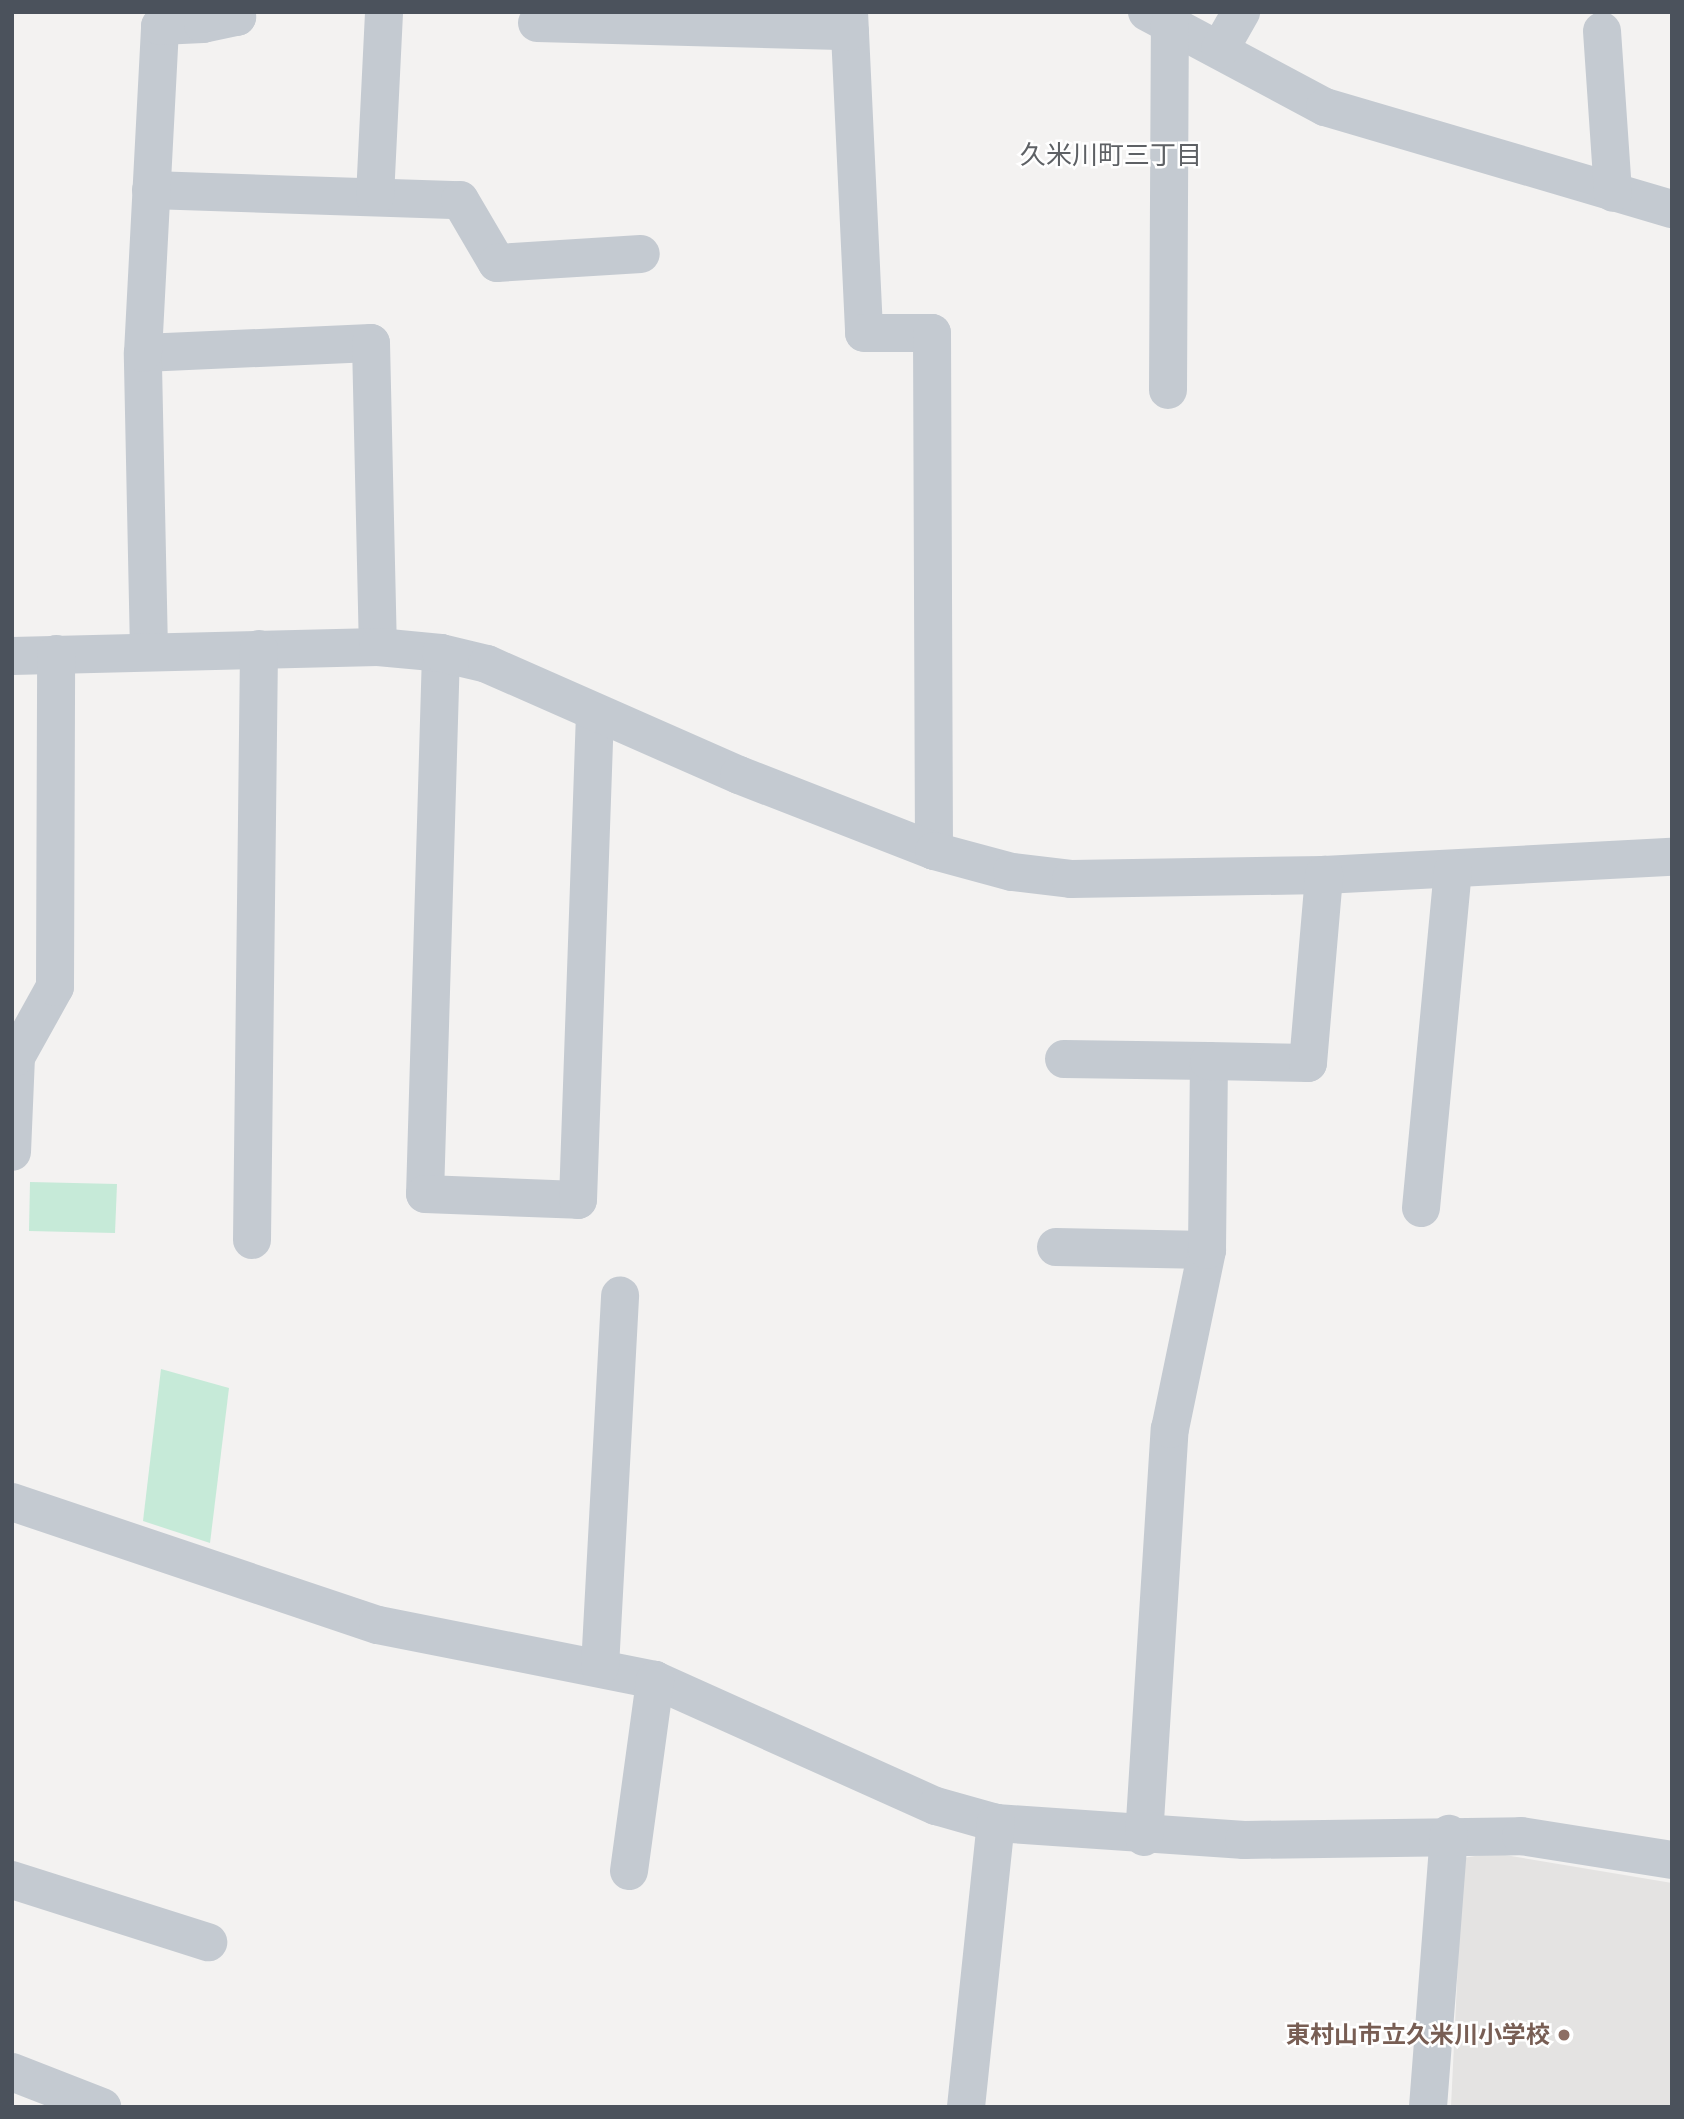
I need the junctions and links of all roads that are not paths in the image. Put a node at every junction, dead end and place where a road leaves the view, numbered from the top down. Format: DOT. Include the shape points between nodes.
graph roads {
  1 [pos="237,12"];
  2 [pos="384,12"];
  3 [pos="1241,12"];
  4 [pos="1158,18"];
  5 [pos="849,22"];
  6 [pos="537,23"];
  7 [pos="1602,31"];
  8 [pos="1220,49"];
  9 [pos="151,190"];
  10 [pos="1613,192"];
  11 [pos="375,197"];
  12 [pos="1672,209"];
  13 [pos="641,254"];
  14 [pos="143,352"];
  15 [pos="1168,390"];
  16 [pos="379,647"];
  17 [pos="259,649"];
  18 [pos="149,651"];
  19 [pos="441,653"];
  20 [pos="57,654"];
  21 [pos="12,656"];
  22 [pos="595,715"];
  23 [pos="934,851"];
  24 [pos="1672,857"];
  25 [pos="1453,871"];
  26 [pos="1324,875"];
  27 [pos="1063,1059"];
  28 [pos="1209,1061"];
  29 [pos="12,1152"];
  30 [pos="1421,1208"];
  31 [pos="252,1240"];
  32 [pos="1056,1247"];
  33 [pos="1207,1250"];
  34 [pos="620,1296"];
  35 [pos="12,1502"];
  36 [pos="600,1667"];
  37 [pos="654,1680"];
  38 [pos="996,1823"];
  39 [pos="1449,1834"];
  40 [pos="1144,1837"];
  41 [pos="1672,1860"];
  42 [pos="629,1871"];
  43 [pos="12,1880"];
  44 [pos="208,1942"];
  45 [pos="12,2072"];
  46 [pos="102,2107"];
  47 [pos="966,2107"];
  48 [pos="1428,2107"];
  1 -- 9 [label="street" via="237,17 203,24 160,26"];
  2 -- 11 [label="street"];
  3 -- 8 [label="street"];
  4 -- 8 [label="street"];
  4 -- 15 [label="street"];
  5 -- 6 [label="street"];
  5 -- 23 [label="street" via="864,333 932,333"];
  7 -- 10 [label="street"];
  8 -- 10 [label="street" via="1325,107"];
  9 -- 11 [label="street"];
  9 -- 14 [label="street"];
  10 -- 12 [label="street"];
  11 -- 13 [label="street" via="460,200 497,263"];
  14 -- 16 [label="street" via="371,343"];
  14 -- 18 [label="street"];
  16 -- 17 [label="street"];
  16 -- 19 [label="street"];
  17 -- 18 [label="street"];
  17 -- 31 [label="street"];
  18 -- 20 [label="street"];
  19 -- 22 [label="street" via="487,664"];
  19 -- 22 [label="street" via="425,1194 578,1200"];
  20 -- 21 [label="street"];
  20 -- 29 [label="street" via="55,987 16,1057"];
  22 -- 23 [label="street"];
  23 -- 26 [label="street" via="1012,873 1071,879"];
  24 -- 25 [label="street"];
  25 -- 26 [label="street"];
  25 -- 30 [label="street"];
  26 -- 28 [label="street" via="1308,1063"];
  27 -- 28 [label="street"];
  28 -- 33 [label="street"];
  32 -- 33 [label="street"];
  33 -- 40 [label="street" via="1170,1429"];
  34 -- 36 [label="street"];
  35 -- 36 [label="street" via="378,1625"];
  36 -- 37 [label="street"];
  37 -- 38 [label="street" via="936,1806"];
  37 -- 42 [label="street"];
  38 -- 40 [label="street"];
  38 -- 47 [label="street"];
  39 -- 40 [label="street"];
  39 -- 41 [label="street" via="1521,1836"];
  39 -- 48 [label="street"];
  43 -- 44 [label="street"];
  45 -- 46 [label="street"];
}
